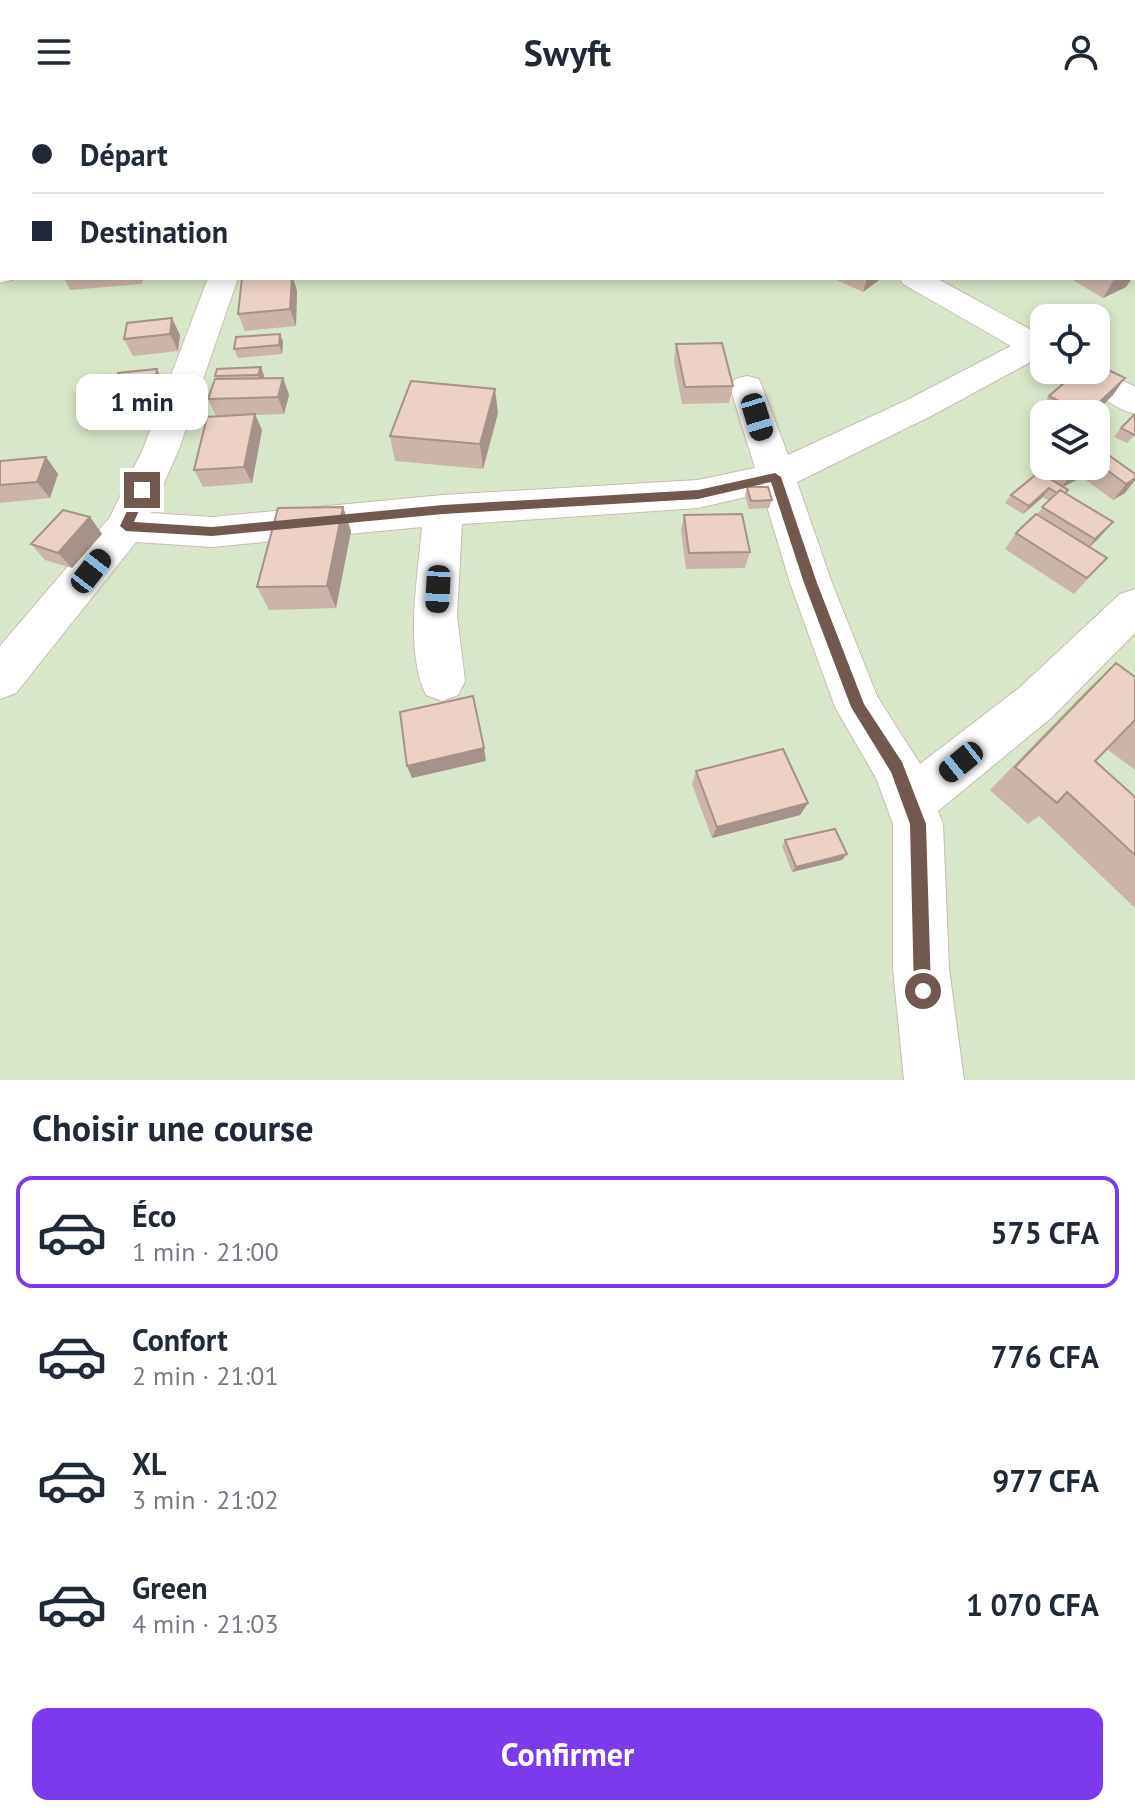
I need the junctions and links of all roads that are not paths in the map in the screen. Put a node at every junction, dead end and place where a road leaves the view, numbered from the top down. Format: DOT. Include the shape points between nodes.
graph roads {
  1 [pos="222,280"];
  2 [pos="918,280"];
  3 [pos="1030,342"];
  4 [pos="1030,353"];
  5 [pos="1103,384"];
  6 [pos="747,387"];
  7 [pos="1135,402"];
  8 [pos="775,477"];
  9 [pos="443,509"];
  10 [pos="126,526"];
  11 [pos="1135,606"];
  12 [pos="0,679"];
  13 [pos="442,681"];
  14 [pos="912,801"];
  15 [pos="934,1080"];
  1 -- 10 [label="street" via="161,449"];
  2 -- 3 [label="street"];
  4 -- 8 [label="street"];
  5 -- 7 [label="street"];
  6 -- 8 [label="street"];
  8 -- 9 [label="street" via="698,494"];
  8 -- 14 [label="street" via="858,707"];
  9 -- 10 [label="street" via="212,532"];
  9 -- 13 [label="street" via="436,616"];
  10 -- 12 [label="street"];
  11 -- 14 [label="street" via="1035,703"];
  14 -- 15 [label="street" via="918,824 921,969"];
}
